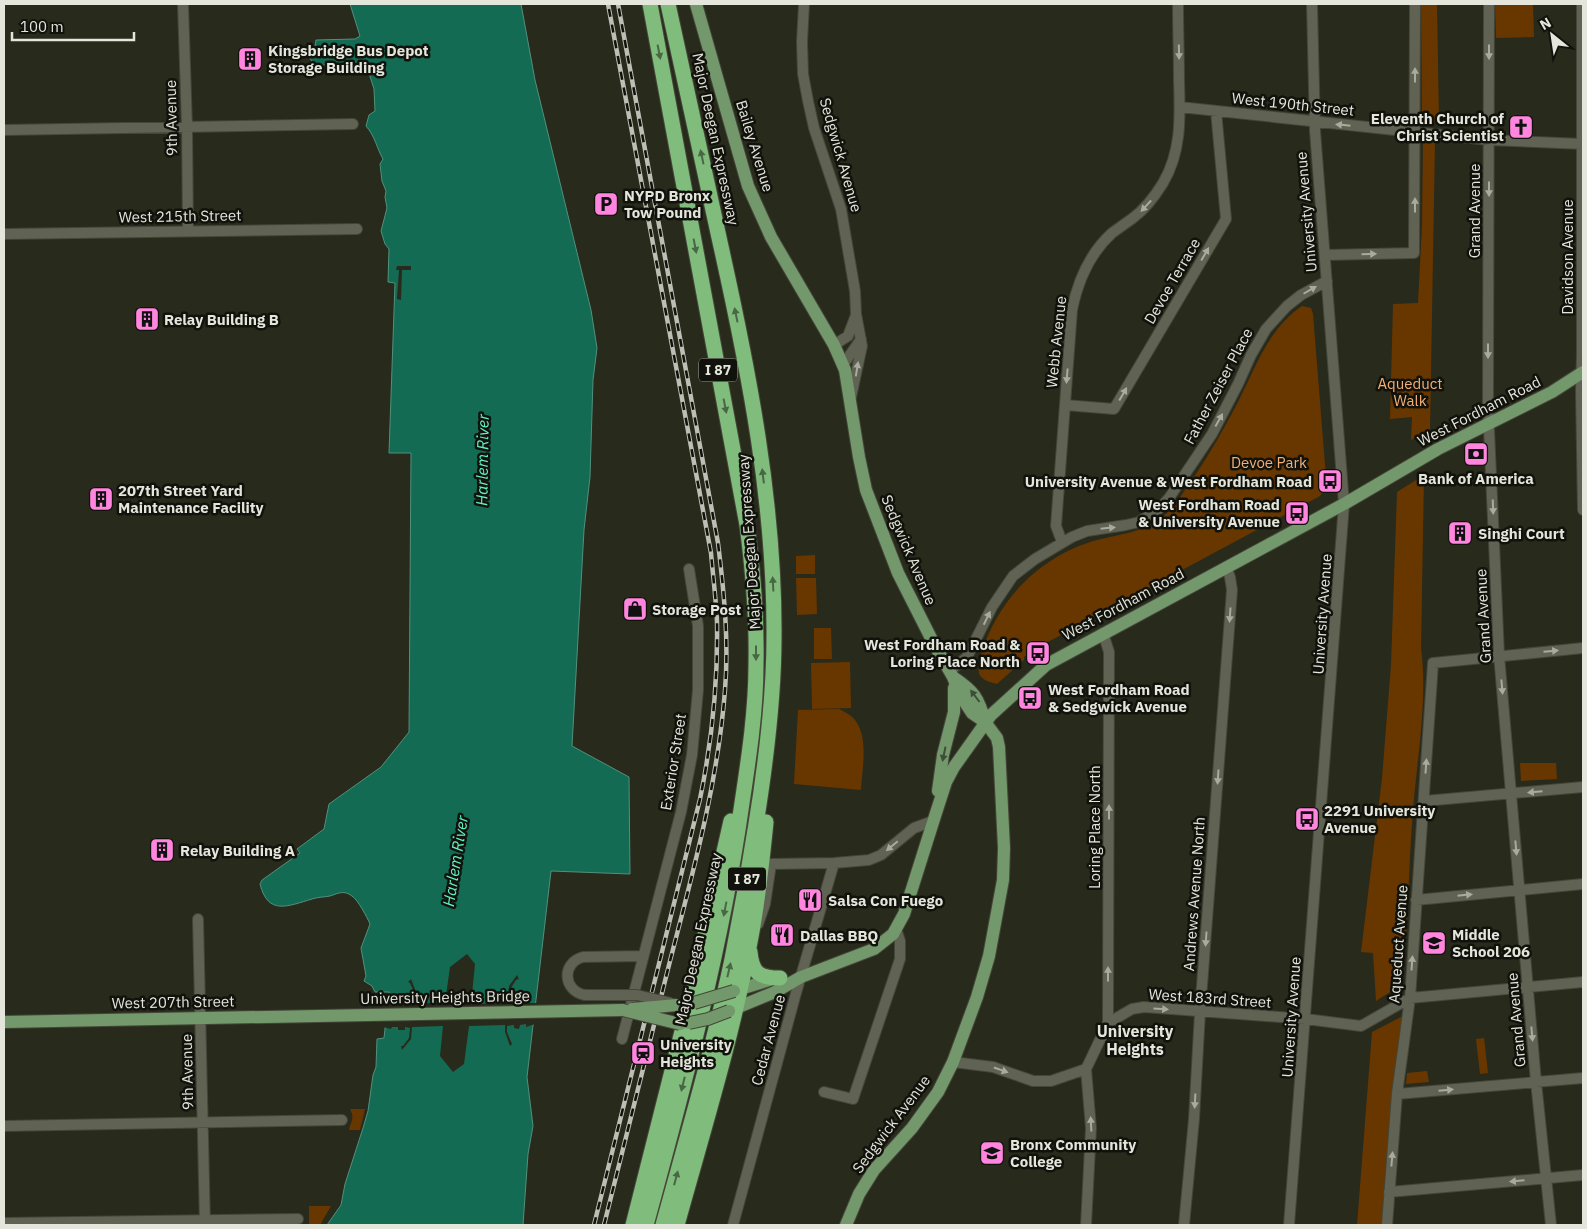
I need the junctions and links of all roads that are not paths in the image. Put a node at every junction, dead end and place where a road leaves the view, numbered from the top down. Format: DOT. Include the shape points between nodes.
graph roads {
  1 [pos="183,4"];
  2 [pos="650,4"];
  3 [pos="668,4"];
  4 [pos="696,4"];
  5 [pos="804,4"];
  6 [pos="1178,4"];
  7 [pos="1312,4"];
  8 [pos="1415,4"];
  9 [pos="1489,4"];
  10 [pos="1582,4"];
  11 [pos="1180,107"];
  12 [pos="1216,111"];
  13 [pos="1314,122"];
  14 [pos="353,124"];
  15 [pos="187,127"];
  16 [pos="4,130"];
  17 [pos="1415,132"];
  18 [pos="1489,140"];
  19 [pos="1583,144"];
  20 [pos="358,229"];
  21 [pos="188,231"];
  22 [pos="4,234"];
  23 [pos="1325,255"];
  24 [pos="1327,281"];
  25 [pos="856,314"];
  26 [pos="861,339"];
  27 [pos="834,346"];
  28 [pos="844,367"];
  29 [pos="1582,372"];
  30 [pos="850,400"];
  31 [pos="1065,405"];
  32 [pos="1489,423"];
  33 [pos="1344,504"];
  34 [pos="1583,510"];
  35 [pos="1062,542"];
  36 [pos="1226,567"];
  37 [pos="689,569"];
  38 [pos="1103,633"];
  39 [pos="1583,648"];
  40 [pos="1499,656"];
  41 [pos="952,674"];
  42 [pos="985,722"];
  43 [pos="769,725"];
  44 [pos="751,740"];
  45 [pos="1583,787"];
  46 [pos="1512,794"];
  47 [pos="1424,801"];
  48 [pos="934,818"];
  49 [pos="834,863"];
  50 [pos="1583,884"];
  51 [pos="1520,890"];
  52 [pos="1416,900"];
  53 [pos="198,919"];
  54 [pos="896,929"];
  55 [pos="751,941"];
  56 [pos="643,956"];
  57 [pos="801,977"];
  58 [pos="780,978"];
  59 [pos="1583,982"];
  60 [pos="1528,986"];
  61 [pos="737,990"];
  62 [pos="612,995"];
  63 [pos="1410,998"];
  64 [pos="686,1004"];
  65 [pos="622,1010"];
  66 [pos="733,1010"];
  67 [pos="549,1012"];
  68 [pos="1200,1012"];
  69 [pos="342,1015"];
  70 [pos="202,1018"];
  71 [pos="1306,1020"];
  72 [pos="4,1022"];
  73 [pos="1108,1023"];
  74 [pos="684,1024"];
  75 [pos="622,1039"];
  76 [pos="953,1062"];
  77 [pos="1086,1069"];
  78 [pos="1583,1078"];
  79 [pos="1536,1082"];
  80 [pos="824,1092"];
  81 [pos="1397,1094"];
  82 [pos="342,1120"];
  83 [pos="203,1122"];
  84 [pos="4,1126"];
  85 [pos="1583,1175"];
  86 [pos="1546,1178"];
  87 [pos="1389,1192"];
  88 [pos="298,1219"];
  89 [pos="4,1222"];
  90 [pos="205,1222"];
  91 [pos="633,1225"];
  92 [pos="646,1225"];
  93 [pos="663,1225"];
  94 [pos="678,1225"];
  95 [pos="733,1225"];
  96 [pos="846,1225"];
  97 [pos="1086,1225"];
  98 [pos="1184,1225"];
  99 [pos="1289,1225"];
  100 [pos="1386,1225"];
  101 [pos="1551,1225"];
  1 -- 15 [label="street, 9th Avenue"];
  2 -- 44 [label="highway, Major Deegan Expressway / I 87, one-way" via="747,525 756,642"];
  43 -- 3 [label="highway, Major Deegan Expressway / I 87, one-way" via="774,607 757,429 736,313"];
  4 -- 27 [label="main road, Bailey Avenue" via="748,186 771,238"];
  5 -- 25 [label="street, Sedgwick Avenue" via="803,74 814,128 841,209"];
  6 -- 11 [label="street, Webb Avenue, one-way"];
  7 -- 13 [label="street, University Avenue"];
  17 -- 8 [label="street, one-way"];
  9 -- 18 [label="street, Grand Avenue, one-way"];
  10 -- 19 [label="street, Davidson Avenue"];
  11 -- 12 [label="street, West 190th Street"];
  11 -- 31 [label="street, Webb Avenue, one-way" via="1179,140 1163,183 1143,209 1101,245 1080,280 1072,310"];
  12 -- 13 [label="street, West 190th Street"];
  31 -- 12 [label="street, Devoe Terrace, one-way" via="1114,409 1226,218"];
  17 -- 13 [label="street, West 190th Street, one-way"];
  13 -- 23 [label="street, University Avenue"];
  14 -- 15 [label="street"];
  15 -- 16 [label="street"];
  15 -- 21 [label="street, 9th Avenue"];
  17 -- 18 [label="street, West 190th Street"];
  23 -- 17 [label="street, one-way" via="1414,254"];
  18 -- 19 [label="street, West 190th Street"];
  18 -- 32 [label="street, Grand Avenue, one-way"];
  19 -- 29 [label="street, Davidson Avenue"];
  20 -- 21 [label="street, West 215th Street"];
  21 -- 22 [label="street, West 215th Street"];
  23 -- 24 [label="street, University Avenue"];
  24 -- 33 [label="street, University Avenue"];
  35 -- 24 [label="street, Father Zeiser Place, one-way" via="1087,531 1139,522 1160,508 1212,434 1266,329 1288,306"];
  25 -- 26 [label="street, Sedgwick Avenue"];
  25 -- 27 [label="street, Sedgwick Avenue" via="848,336"];
  26 -- 28 [label="street"];
  30 -- 26 [label="street, Sedgwick Avenue, one-way"];
  27 -- 28 [label="main road, Bailey Avenue"];
  28 -- 30 [label="main road, Sedgwick Avenue"];
  29 -- 32 [label="main road, West Fordham Road" via="1552,392"];
  29 -- 34 [label="street, Davidson Avenue"];
  30 -- 41 [label="main road, Sedgwick Avenue" via="866,490 898,573"];
  31 -- 35 [label="street, Webb Avenue" via="1056,526"];
  32 -- 33 [label="main road, West Fordham Road"];
  32 -- 40 [label="street, Grand Avenue, one-way"];
  33 -- 36 [label="main road, West Fordham Road"];
  33 -- 71 [label="street, University Avenue"];
  41 -- 35 [label="street, one-way" via="967,657 992,607 1013,576"];
  36 -- 38 [label="main road, West Fordham Road"];
  36 -- 68 [label="street, Andrews Avenue North, one-way" via="1232,590"];
  37 -- 56 [label="street, Exterior Street" via="698,626 698,690 692,755 681,812"];
  38 -- 42 [label="main road, West Fordham Road" via="1046,665"];
  73 -- 38 [label="street, Loring Place North, one-way" via="1110,652"];
  40 -- 39 [label="street, one-way"];
  40 -- 46 [label="street, Grand Avenue, one-way"];
  47 -- 40 [label="street, Aqueduct Avenue, one-way" via="1433,663"];
  41 -- 42 [label="main road, Sedgwick Avenue" via="968,686 980,703"];
  41 -- 48 [label="main road, one-way" via="954,712 943,755"];
  42 -- 48 [label="main road, West Fordham Road" via="950,774"];
  42 -- 76 [label="main road, Sedgwick Avenue" via="999,747 1004,848 1002,880 984,973"];
  43 -- 55 [label="highway" via="766,820"];
  93 -- 43 [label="highway, Major Deegan Expressway / I 87, one-way" via="732,960 753,843"];
  44 -- 64 [label="highway"];
  44 -- 92 [label="highway, Major Deegan Expressway / I 87, one-way" via="714,960"];
  45 -- 46 [label="street, one-way"];
  46 -- 47 [label="street"];
  46 -- 51 [label="street, Grand Avenue, one-way"];
  47 -- 52 [label="street, Aqueduct Avenue"];
  48 -- 49 [label="street, one-way" via="914,828 875,858"];
  48 -- 54 [label="main road, West Fordham Road" via="904,914"];
  49 -- 55 [label="street" via="771,864 765,908"];
  49 -- 57 [label="street, Cedar Avenue"];
  50 -- 51 [label="street"];
  52 -- 51 [label="street, one-way"];
  51 -- 60 [label="street, Grand Avenue"];
  63 -- 52 [label="street, Aqueduct Avenue, one-way"];
  53 -- 70 [label="street, 9th Avenue"];
  54 -- 57 [label="main road, West Fordham Road" via="874,949"];
  54 -- 80 [label="street" via="900,959 852,1099"];
  55 -- 58 [label="highway" via="751,958 756,972 764,977"];
  55 -- 61 [label="highway"];
  56 -- 62 [label="street" via="585,956 571,963 567,979 575,992"];
  56 -- 75 [label="street, Exterior Street"];
  57 -- 58 [label="main road, West Fordham Road"];
  57 -- 66 [label="main road, West Fordham Road"];
  57 -- 95 [label="street, Cedar Avenue"];
  58 -- 61 [label="main road, West Fordham Road"];
  59 -- 60 [label="street, West 183rd Street"];
  60 -- 63 [label="street, West 183rd Street"];
  60 -- 79 [label="street, Grand Avenue, one-way"];
  61 -- 64 [label="main road, West Fordham Road, bridge"];
  61 -- 66 [label="highway"];
  62 -- 64 [label="street, bridge" via="638,995"];
  62 -- 65 [label="street" via="621,999"];
  63 -- 71 [label="street, West 183rd Street" via="1361,1026"];
  63 -- 81 [label="street, Aqueduct Avenue"];
  64 -- 65 [label="main road, West Fordham Road, bridge"];
  64 -- 74 [label="highway"];
  65 -- 67 [label="main road, West Fordham Road"];
  65 -- 74 [label="main road, West Fordham Road, bridge"];
  66 -- 74 [label="main road, West Fordham Road, bridge"];
  66 -- 94 [label="highway"];
  67 -- 69 [label="main road, University Heights Bridge"];
  68 -- 71 [label="street, West 183rd Street"];
  73 -- 68 [label="street, West 183rd Street, one-way" via="1132,1009"];
  68 -- 98 [label="street, Andrews Avenue North, one-way"];
  69 -- 70 [label="main road, West 207th Street"];
  70 -- 72 [label="main road, West 207th Street"];
  70 -- 83 [label="street, 9th Avenue"];
  71 -- 99 [label="street, University Avenue"];
  73 -- 77 [label="street"];
  74 -- 91 [label="highway"];
  76 -- 77 [label="street, one-way" via="993,1067 1033,1081 1050,1081"];
  76 -- 96 [label="main road, Sedgwick Avenue" via="938,1092 912,1128 874,1170"];
  97 -- 77 [label="street, one-way" via="1091,1128"];
  78 -- 79 [label="street"];
  81 -- 79 [label="street, one-way"];
  79 -- 86 [label="street, Grand Avenue"];
  87 -- 81 [label="street, Aqueduct Avenue, one-way"];
  82 -- 83 [label="street"];
  83 -- 84 [label="street"];
  83 -- 90 [label="street, 9th Avenue"];
  85 -- 86 [label="street"];
  86 -- 87 [label="street, one-way"];
  86 -- 101 [label="street, Grand Avenue"];
  87 -- 100 [label="street, Aqueduct Avenue"];
  88 -- 90 [label="street"];
  89 -- 90 [label="street"];
}
